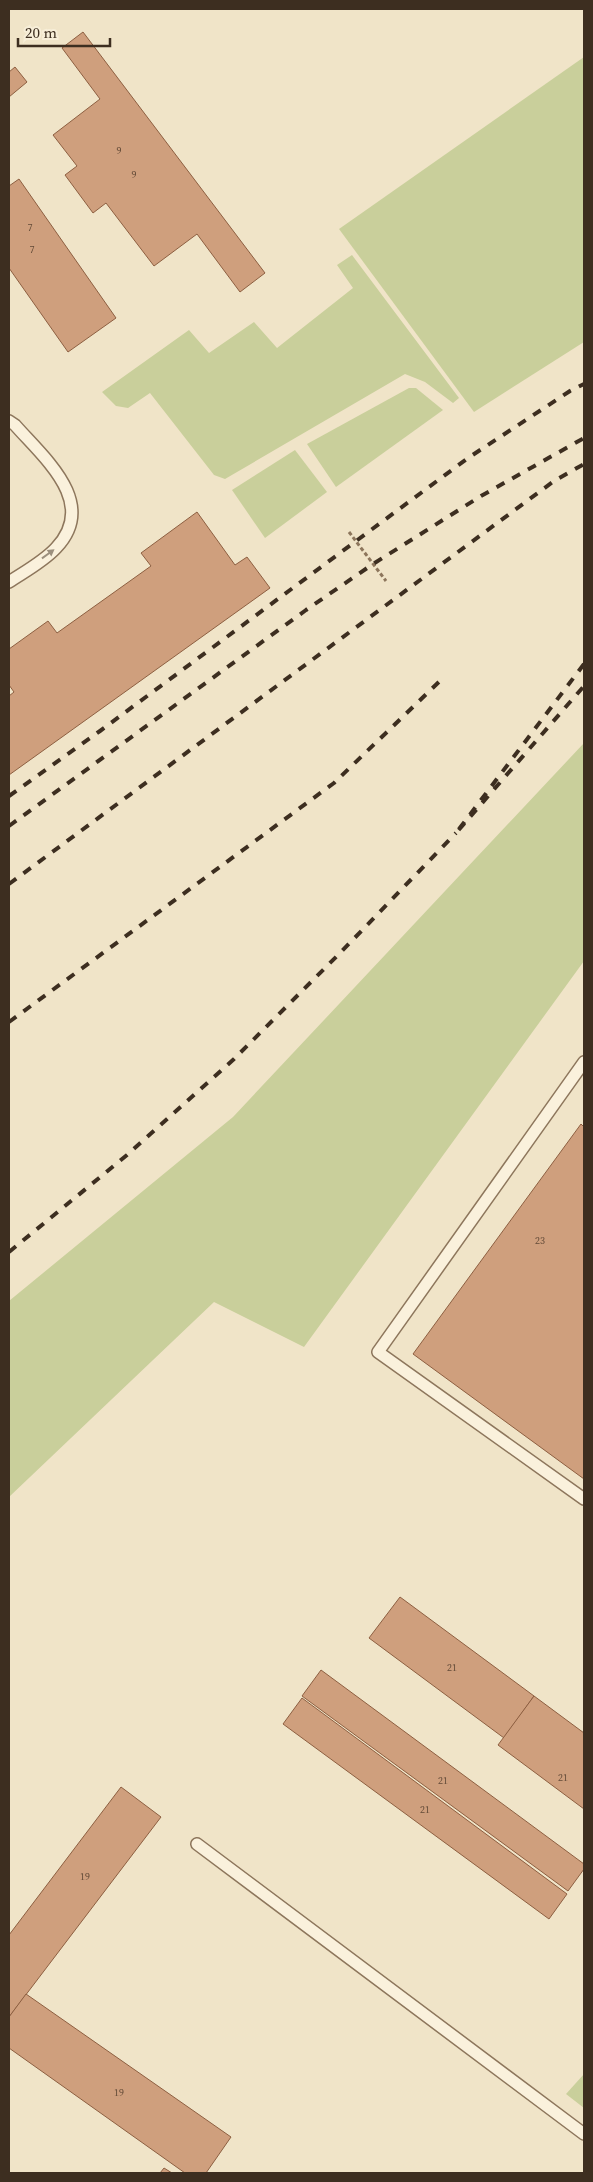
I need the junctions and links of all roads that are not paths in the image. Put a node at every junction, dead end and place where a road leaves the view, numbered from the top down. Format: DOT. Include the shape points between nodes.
graph roads {
  1 [pos="9,421"];
  2 [pos="9,582"];
  3 [pos="584,1062"];
  4 [pos="584,1499"];
  5 [pos="197,1844"];
  6 [pos="584,2134"];
  2 -- 1 [label="lane, one-way" via="55,549 69,526 71,512 66,486 59,474"];
  3 -- 4 [label="lane" via="378,1352"];
  5 -- 6 [label="lane"];
}
